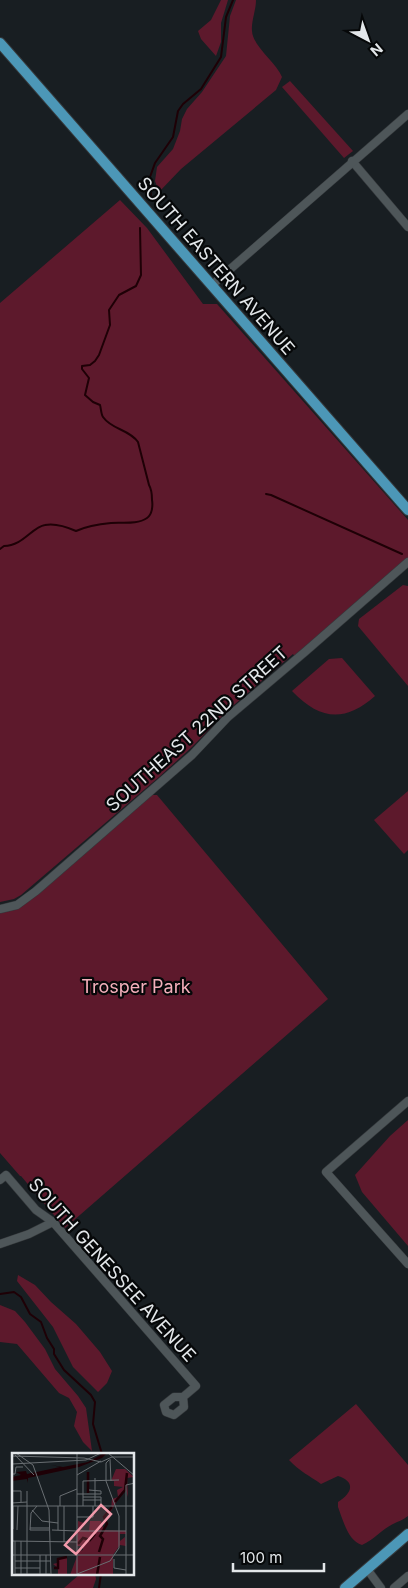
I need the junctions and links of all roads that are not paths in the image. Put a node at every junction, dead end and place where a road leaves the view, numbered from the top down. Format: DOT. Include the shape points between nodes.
graph roads {
  1 [pos="0,43"];
  2 [pos="408,114"];
  3 [pos="352,161"];
  4 [pos="408,227"];
  5 [pos="212,285"];
  6 [pos="408,510"];
  7 [pos="408,562"];
  8 [pos="0,909"];
  9 [pos="408,1101"];
  10 [pos="3,1178"];
  11 [pos="53,1222"];
  12 [pos="0,1244"];
  13 [pos="408,1264"];
  14 [pos="183,1397"];
  15 [pos="408,1534"];
  16 [pos="367,1569"];
  17 [pos="408,1576"];
  18 [pos="345,1588"];
  19 [pos="381,1588"];
  20 [pos="394,1588"];
  1 -- 5 [label="main road, SOUTH EASTERN AVENUE"];
  2 -- 3 [label="street"];
  3 -- 4 [label="street"];
  3 -- 5 [label="street"];
  5 -- 6 [label="main road, SOUTH EASTERN AVENUE"];
  7 -- 8 [label="street, SOUTHEAST 22ND STREET" via="228,717 192,755 36,891 17,905"];
  9 -- 13 [label="street" via="326,1172"];
  10 -- 11 [label="street, SOUTH GENESSEE AVENUE"];
  11 -- 12 [label="street"];
  11 -- 14 [label="street, SOUTH GENESSEE AVENUE" via="196,1386"];
  15 -- 16 [label="main road"];
  16 -- 18 [label="main road"];
  16 -- 19 [label="street"];
  17 -- 20 [label="street"];
}
